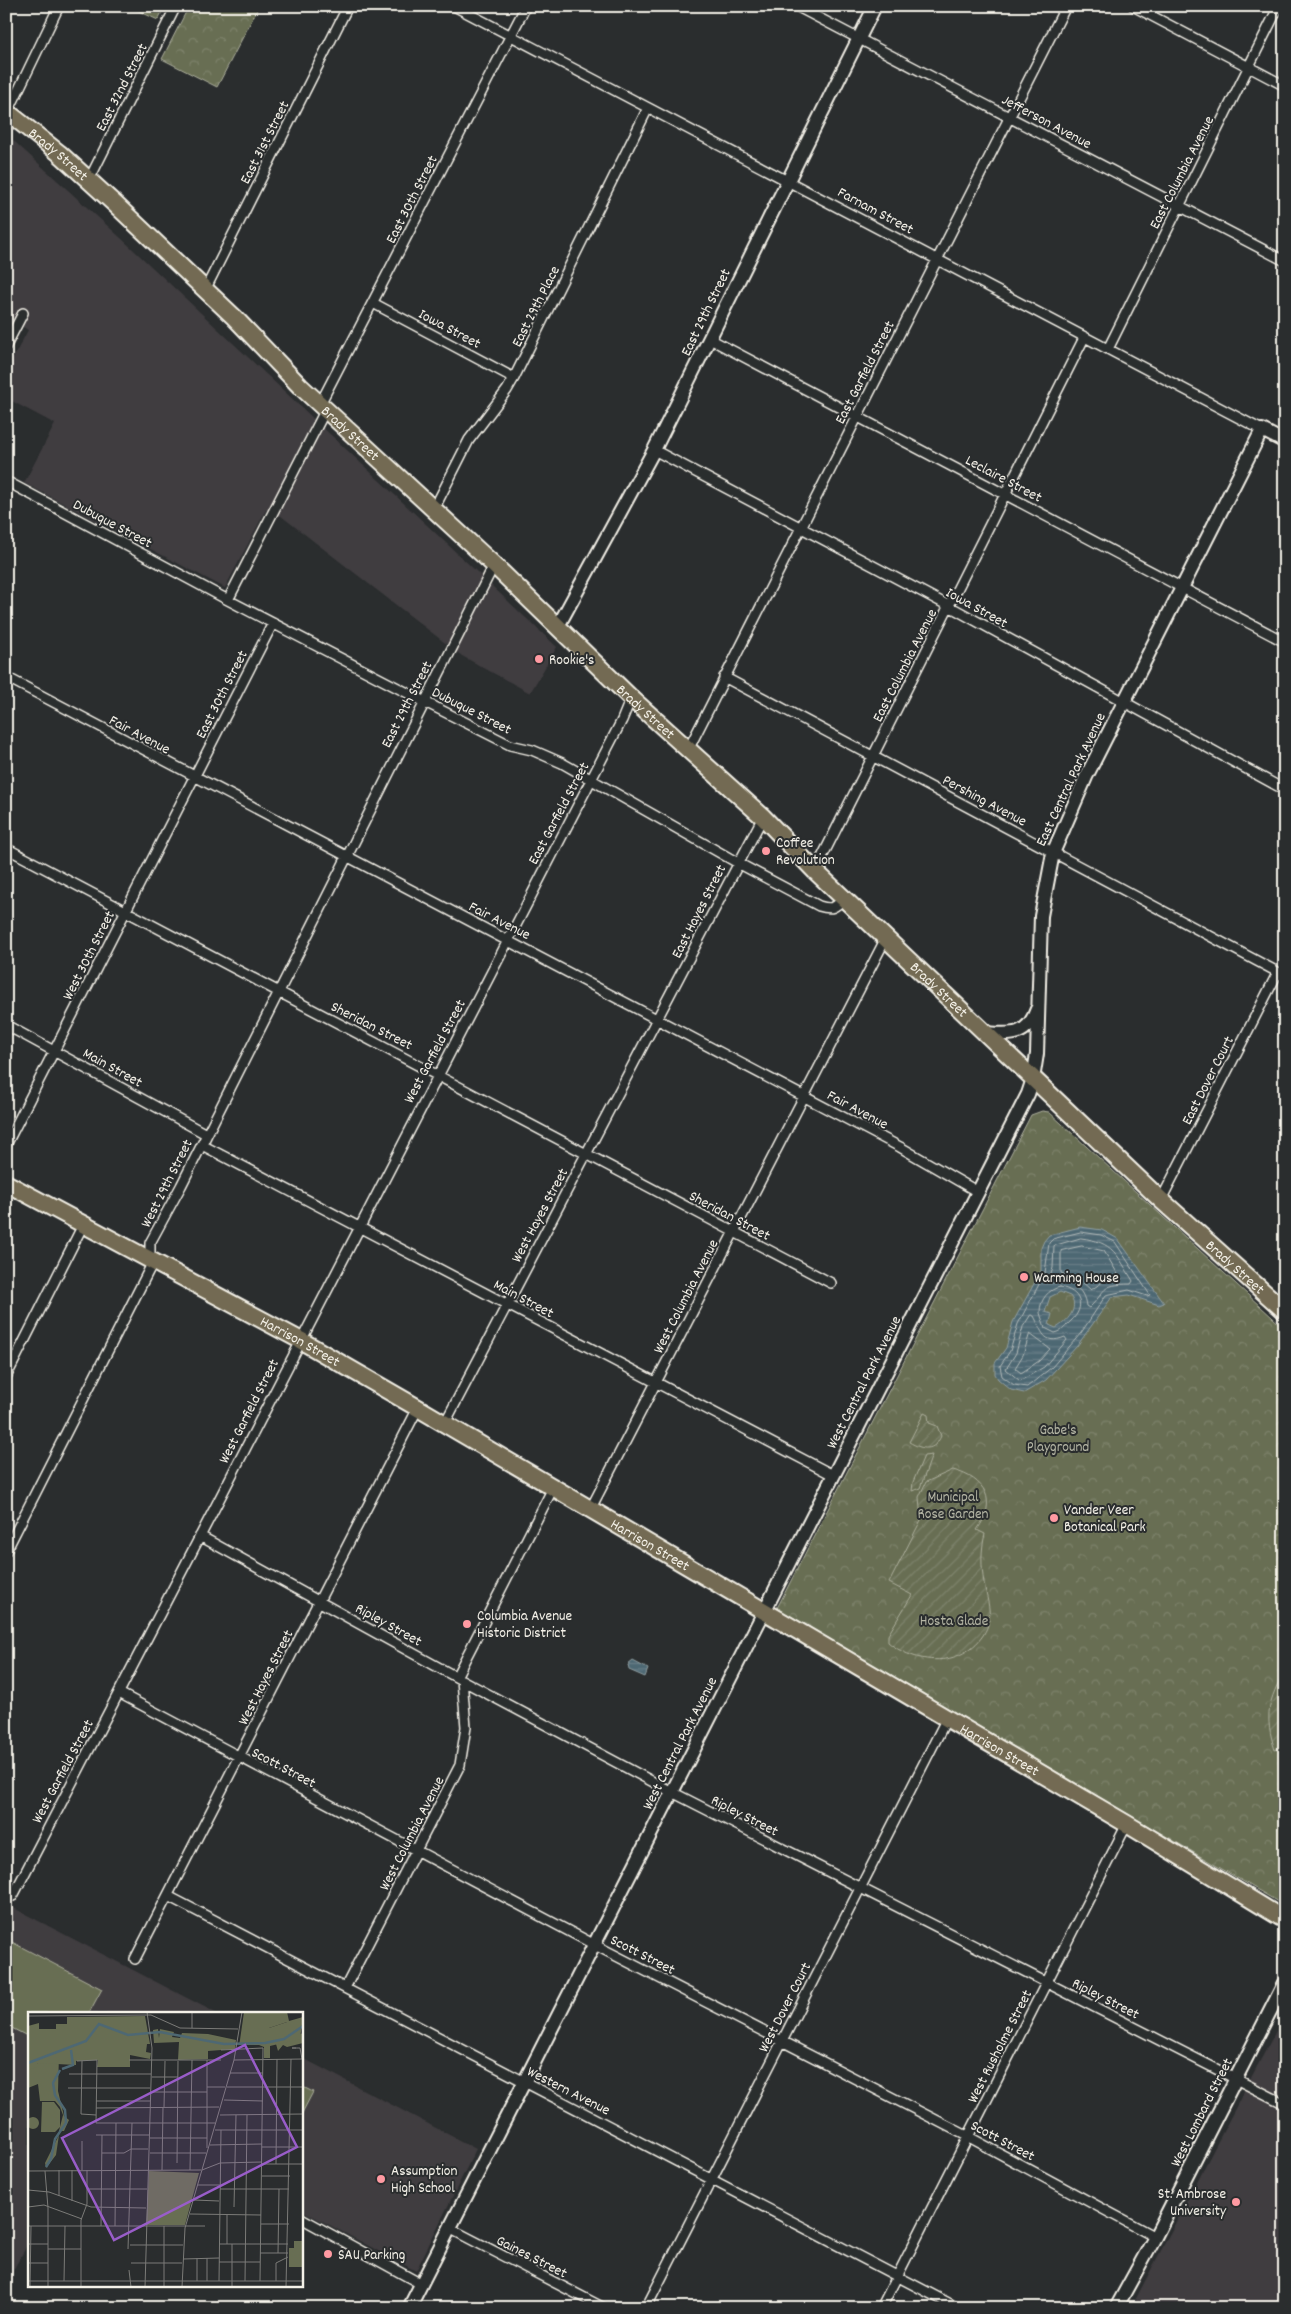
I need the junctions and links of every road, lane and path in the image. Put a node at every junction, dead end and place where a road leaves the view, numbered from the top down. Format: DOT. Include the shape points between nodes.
graph roads {
  1 [pos="59,6"];
  2 [pos="176,6"];
  3 [pos="348,6"];
  4 [pos="454,6"];
  5 [pos="526,6"];
  6 [pos="796,6"];
  7 [pos="876,6"];
  8 [pos="1066,6"];
  9 [pos="1133,6"];
  10 [pos="1279,6"];
  11 [pos="511,36"];
  12 [pos="859,39"];
  13 [pos="1249,67"];
  14 [pos="1285,86"];
  15 [pos="648,108"];
  16 [pos="7,113"];
  17 [pos="1010,118"];
  18 [pos="89,180"];
  19 [pos="788,182"];
  20 [pos="1179,206"];
  21 [pos="937,260"];
  22 [pos="1285,261"];
  23 [pos="205,290"];
  24 [pos="373,303"];
  25 [pos="23,314"];
  26 [pos="1084,338"];
  27 [pos="710,339"];
  28 [pos="6,346"];
  29 [pos="1108,350"];
  30 [pos="514,378"];
  31 [pos="323,407"];
  32 [pos="857,416"];
  33 [pos="1262,430"];
  34 [pos="1284,440"];
  35 [pos="654,450"];
  36 [pos="6,482"];
  37 [pos="1005,494"];
  38 [pos="434,509"];
  39 [pos="800,528"];
  40 [pos="494,565"];
  41 [pos="1182,590"];
  42 [pos="228,600"];
  43 [pos="949,606"];
  44 [pos="273,623"];
  45 [pos="558,628"];
  46 [pos="1285,642"];
  47 [pos="724,677"];
  48 [pos="6,678"];
  49 [pos="631,698"];
  50 [pos="425,702"];
  51 [pos="1123,704"];
  52 [pos="688,750"];
  53 [pos="874,756"];
  54 [pos="194,777"];
  55 [pos="591,779"];
  56 [pos="1285,790"];
  57 [pos="763,817"];
  58 [pos="6,848"];
  59 [pos="1053,853"];
  60 [pos="348,857"];
  61 [pos="738,863"];
  62 [pos="815,871"];
  63 [pos="844,898"];
  64 [pos="126,911"];
  65 [pos="886,938"];
  66 [pos="508,939"];
  67 [pos="1281,974"];
  68 [pos="279,992"];
  69 [pos="1038,1007"];
  70 [pos="658,1018"];
  71 [pos="6,1024"];
  72 [pos="986,1032"];
  73 [pos="55,1050"];
  74 [pos="437,1075"];
  75 [pos="1034,1079"];
  76 [pos="804,1096"];
  77 [pos="206,1134"];
  78 [pos="6,1145"];
  79 [pos="202,1145"];
  80 [pos="587,1154"];
  81 [pos="6,1183"];
  82 [pos="978,1192"];
  83 [pos="1161,1200"];
  84 [pos="84,1222"];
  85 [pos="358,1226"];
  86 [pos="734,1232"];
  87 [pos="151,1259"];
  88 [pos="831,1284"];
  89 [pos="508,1305"];
  90 [pos="1285,1311"];
  91 [pos="300,1340"];
  92 [pos="6,1377"];
  93 [pos="656,1383"];
  94 [pos="418,1408"];
  95 [pos="445,1423"];
  96 [pos="833,1475"];
  97 [pos="554,1486"];
  98 [pos="591,1508"];
  99 [pos="200,1536"];
  100 [pos="6,1551"];
  101 [pos="320,1602"];
  102 [pos="763,1610"];
  103 [pos="459,1678"];
  104 [pos="119,1694"];
  105 [pos="947,1718"];
  106 [pos="239,1758"];
  107 [pos="672,1792"];
  108 [pos="1127,1824"];
  109 [pos="417,1852"];
  110 [pos="861,1890"];
  111 [pos="9,1894"];
  112 [pos="168,1896"];
  113 [pos="1285,1920"];
  114 [pos="595,1945"];
  115 [pos="135,1959"];
  116 [pos="1285,1982"];
  117 [pos="1047,1983"];
  118 [pos="345,1988"];
  119 [pos="783,2040"];
  120 [pos="1236,2080"];
  121 [pos="524,2082"];
  122 [pos="1285,2104"];
  123 [pos="969,2137"];
  124 [pos="712,2178"];
  125 [pos="302,2219"];
  126 [pos="448,2228"];
  127 [pos="1155,2237"];
  128 [pos="898,2276"];
  129 [pos="422,2284"];
  130 [pos="408,2308"];
  131 [pos="604,2308"];
  132 [pos="646,2308"];
  133 [pos="881,2308"];
  134 [pos="958,2308"];
  135 [pos="1116,2308"];
  1 -- 16 [label="street"];
  2 -- 18 [label="street, East 32nd Street"];
  3 -- 23 [label="street, East 31st Street"];
  4 -- 11 [label="street, Farnam Street"];
  5 -- 11 [label="street, East 30th Street"];
  6 -- 12 [label="street, Jefferson Avenue"];
  7 -- 12 [label="street, East 29th Street"];
  8 -- 17 [label="street, East Garfield Street"];
  9 -- 13 [label="street"];
  10 -- 13 [label="street, East Columbia Avenue"];
  11 -- 15 [label="street, Farnam Street"];
  11 -- 24 [label="street, East 30th Street"];
  12 -- 17 [label="street, Jefferson Avenue"];
  12 -- 19 [label="street, East 29th Street"];
  13 -- 14 [label="street"];
  13 -- 20 [label="street, East Columbia Avenue"];
  15 -- 19 [label="street, Farnam Street"];
  15 -- 30 [label="street, East 29th Place"];
  16 -- 18 [label="highway, Brady Street"];
  17 -- 20 [label="street, Jefferson Avenue"];
  17 -- 21 [label="street, East Garfield Street"];
  18 -- 23 [label="highway, Brady Street"];
  19 -- 21 [label="street, Farnam Street"];
  19 -- 27 [label="street, East 29th Street"];
  20 -- 22 [label="street, Jefferson Avenue"];
  20 -- 29 [label="street, East Columbia Avenue"];
  21 -- 26 [label="street, Farnam Street"];
  21 -- 32 [label="street, East Garfield Street"];
  23 -- 31 [label="highway, Brady Street"];
  24 -- 30 [label="street, Iowa Street"];
  24 -- 31 [label="street, East 30th Street"];
  25 -- 28 [label="street"];
  26 -- 29 [label="street, Farnam Street"];
  26 -- 37 [label="street, East Columbia Avenue"];
  27 -- 32 [label="street, Leclaire Street"];
  27 -- 35 [label="street, East 29th Street"];
  29 -- 33 [label="street, Farnam Street"];
  30 -- 38 [label="street, East 29th Place" via="469,440"];
  31 -- 38 [label="highway, Brady Street"];
  31 -- 42 [label="street, East 30th Street"];
  32 -- 37 [label="street, Leclaire Street"];
  32 -- 39 [label="street, East Garfield Street"];
  33 -- 34 [label="street, Farnam Street"];
  33 -- 41 [label="street, East Central Park Avenue"];
  35 -- 39 [label="street, Iowa Street"];
  35 -- 45 [label="street, East 29th Street"];
  36 -- 42 [label="street, Dubuque Street"];
  37 -- 41 [label="street, Leclaire Street"];
  37 -- 43 [label="street, East Columbia Avenue"];
  38 -- 40 [label="highway, Brady Street"];
  39 -- 43 [label="street, Iowa Street"];
  39 -- 47 [label="street, East Garfield Street"];
  40 -- 45 [label="highway, Brady Street"];
  40 -- 50 [label="street, East 29th Street"];
  41 -- 46 [label="street, Leclaire Street"];
  41 -- 51 [label="street, East Central Park Avenue"];
  42 -- 44 [label="street, Dubuque Street"];
  43 -- 51 [label="street, Iowa Street"];
  43 -- 53 [label="street, East Columbia Avenue"];
  44 -- 50 [label="street, Dubuque Street"];
  44 -- 54 [label="street, East 30th Street"];
  45 -- 49 [label="highway, Brady Street"];
  47 -- 52 [label="street, East Garfield Street"];
  47 -- 53 [label="street, Pershing Avenue"];
  48 -- 54 [label="street, Fair Avenue"];
  49 -- 52 [label="highway, Brady Street"];
  49 -- 55 [label="street, East Garfield Street"];
  50 -- 55 [label="street, Dubuque Street" via="510,745 532,750"];
  50 -- 60 [label="street, East 29th Street"];
  51 -- 56 [label="street, Iowa Street"];
  51 -- 59 [label="street, East Central Park Avenue"];
  52 -- 57 [label="highway, Brady Street"];
  53 -- 59 [label="street, Pershing Avenue"];
  53 -- 62 [label="street, East Columbia Avenue"];
  54 -- 60 [label="street, Fair Avenue"];
  54 -- 64 [label="street, West 30th Street"];
  55 -- 61 [label="street, Dubuque Street"];
  55 -- 66 [label="street, East Garfield Street"];
  57 -- 61 [label="street, East Hayes Street"];
  57 -- 62 [label="highway, Brady Street"];
  58 -- 64 [label="street, Sheridan Street"];
  59 -- 67 [label="street, Pershing Avenue"];
  59 -- 69 [label="street, East Central Park Avenue" via="1040,916"];
  60 -- 66 [label="street, Fair Avenue"];
  60 -- 68 [label="street, West 29th Street"];
  61 -- 63 [label="street, Dubuque Street" via="825,908 836,907"];
  61 -- 70 [label="street, East Hayes Street"];
  62 -- 63 [label="highway, Brady Street"];
  63 -- 65 [label="highway, Brady Street"];
  64 -- 68 [label="street, Sheridan Street"];
  64 -- 73 [label="street, West 30th Street"];
  65 -- 72 [label="highway, Brady Street"];
  65 -- 76 [label="street"];
  66 -- 70 [label="street, Fair Avenue"];
  66 -- 74 [label="street, West Garfield Street"];
  67 -- 83 [label="street, East Dover Court"];
  68 -- 74 [label="street, Sheridan Street"];
  68 -- 77 [label="street, West 29th Street"];
  69 -- 72 [label="street" via="1034,1018 1020,1033"];
  69 -- 75 [label="street, East Central Park Avenue"];
  70 -- 76 [label="street, Fair Avenue"];
  70 -- 80 [label="street, West Hayes Street"];
  71 -- 73 [label="street, Main Street"];
  72 -- 75 [label="highway, Brady Street"];
  73 -- 77 [label="street, Main Street"];
  73 -- 78 [label="street, West 30th Street"];
  74 -- 80 [label="street, Sheridan Street"];
  74 -- 85 [label="street, West Garfield Street"];
  75 -- 82 [label="street, East Central Park Avenue"];
  75 -- 83 [label="highway, Brady Street"];
  76 -- 82 [label="street, Fair Avenue"];
  76 -- 86 [label="street, West Columbia Avenue"];
  77 -- 79 [label="street, West 29th Street"];
  79 -- 85 [label="street, Main Street"];
  79 -- 87 [label="street, West 29th Street" via="150,1244"];
  80 -- 86 [label="street, Sheridan Street"];
  80 -- 89 [label="street, West Hayes Street"];
  81 -- 84 [label="highway, Harrison Street"];
  82 -- 96 [label="street, West Central Park Avenue"];
  83 -- 90 [label="highway, Brady Street"];
  84 -- 87 [label="highway, Harrison Street"];
  84 -- 92 [label="street"];
  85 -- 89 [label="street, Main Street"];
  85 -- 91 [label="street, West Garfield Street"];
  86 -- 88 [label="street, Sheridan Street"];
  86 -- 93 [label="street, West Columbia Avenue"];
  87 -- 91 [label="highway, Harrison Street"];
  87 -- 100 [label="street, West 29th Street" via="150,1268"];
  89 -- 93 [label="street, Main Street"];
  89 -- 95 [label="street, West Hayes Street"];
  91 -- 94 [label="highway, Harrison Street"];
  91 -- 99 [label="street, West Garfield Street"];
  93 -- 96 [label="street, Main Street"];
  93 -- 98 [label="street, West Columbia Avenue"];
  94 -- 95 [label="highway, Harrison Street"];
  94 -- 101 [label="street, West Hayes Street"];
  95 -- 97 [label="highway, Harrison Street"];
  96 -- 102 [label="street, West Central Park Avenue"];
  97 -- 98 [label="highway, Harrison Street"];
  97 -- 103 [label="street"];
  98 -- 102 [label="highway, Harrison Street"];
  99 -- 101 [label="street, Ripley Street"];
  99 -- 104 [label="street, West Garfield Street"];
  101 -- 103 [label="street, Ripley Street"];
  101 -- 106 [label="street, West Hayes Street"];
  102 -- 105 [label="highway, Harrison Street"];
  102 -- 107 [label="street, West Central Park Avenue"];
  103 -- 107 [label="street, Ripley Street"];
  103 -- 109 [label="street, West Columbia Avenue" via="466,1727 460,1765"];
  104 -- 106 [label="street, Scott Street"];
  104 -- 111 [label="street, West Garfield Street"];
  105 -- 108 [label="highway, Harrison Street"];
  105 -- 110 [label="street, West Dover Court"];
  106 -- 109 [label="street, Scott Street"];
  106 -- 112 [label="street, West Hayes Street"];
  107 -- 110 [label="street, Ripley Street"];
  107 -- 114 [label="street, West Central Park Avenue"];
  108 -- 113 [label="highway, Harrison Street"];
  108 -- 117 [label="street, West Rusholme Street"];
  109 -- 114 [label="street, Scott Street"];
  109 -- 118 [label="street, West Columbia Avenue"];
  110 -- 117 [label="street, Ripley Street"];
  110 -- 119 [label="street, West Dover Court"];
  112 -- 115 [label="street, West Hayes Street"];
  112 -- 118 [label="street, Western Avenue"];
  114 -- 119 [label="street, Scott Street"];
  114 -- 121 [label="street, West Central Park Avenue"];
  116 -- 120 [label="street, West Lombard Street"];
  117 -- 120 [label="street, Ripley Street"];
  117 -- 123 [label="street, West Rusholme Street"];
  118 -- 121 [label="street, Western Avenue"];
  119 -- 123 [label="street, Scott Street"];
  119 -- 124 [label="street, West Dover Court"];
  120 -- 122 [label="street, Ripley Street"];
  120 -- 127 [label="street, West Lombard Street"];
  121 -- 124 [label="street, Western Avenue"];
  121 -- 126 [label="street, West Central Park Avenue"];
  123 -- 127 [label="street, Scott Street"];
  123 -- 128 [label="street, West Rusholme Street"];
  124 -- 128 [label="street, Western Avenue"];
  124 -- 132 [label="street, West Dover Court"];
  125 -- 129 [label="street"];
  126 -- 129 [label="street, West Central Park Avenue"];
  126 -- 131 [label="street, Gaines Street"];
  127 -- 135 [label="street, West Lombard Street"];
  128 -- 133 [label="street, West Rusholme Street"];
  128 -- 134 [label="street, Western Avenue"];
  129 -- 130 [label="street, West Central Park Avenue"];
}
